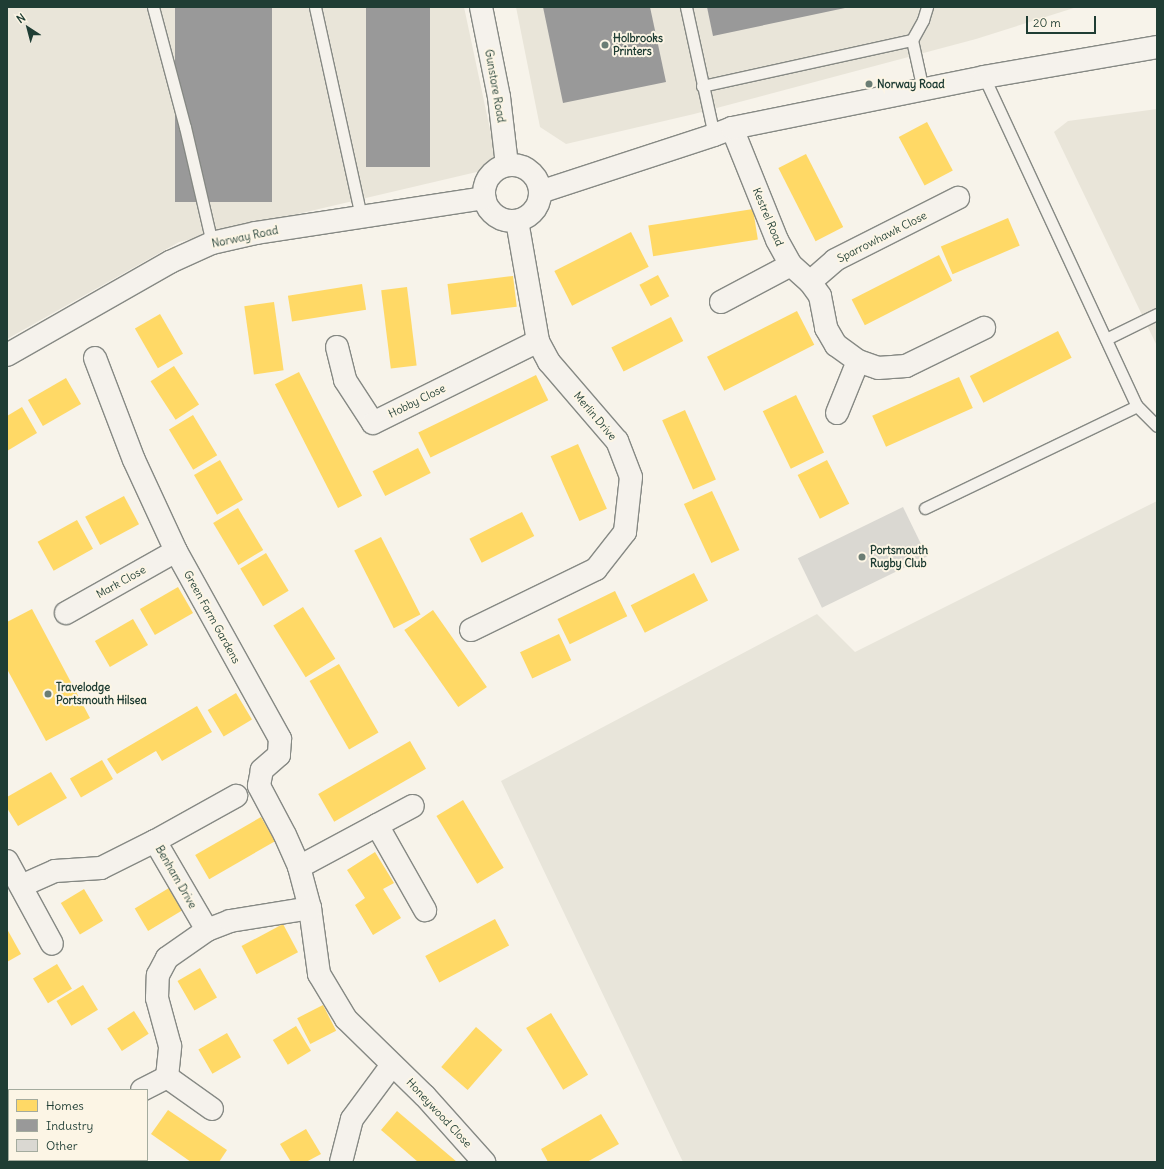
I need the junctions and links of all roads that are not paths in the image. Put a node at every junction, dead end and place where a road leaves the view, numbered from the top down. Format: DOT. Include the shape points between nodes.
graph roads {
  1 [pos="154,7"];
  2 [pos="315,7"];
  3 [pos="481,7"];
  4 [pos="686,7"];
  5 [pos="927,7"];
  6 [pos="912,40"];
  7 [pos="1157,47"];
  8 [pos="984,78"];
  9 [pos="702,86"];
  10 [pos="923,90"];
  11 [pos="723,132"];
  12 [pos="506,165"];
  13 [pos="540,192"];
  14 [pos="484,198"];
  15 [pos="958,198"];
  16 [pos="361,217"];
  17 [pos="517,221"];
  18 [pos="212,243"];
  19 [pos="792,265"];
  20 [pos="810,282"];
  21 [pos="722,302"];
  22 [pos="1157,314"];
  23 [pos="984,328"];
  24 [pos="1106,338"];
  25 [pos="538,342"];
  26 [pos="337,347"];
  27 [pos="7,355"];
  28 [pos="95,358"];
  29 [pos="858,361"];
  30 [pos="1137,406"];
  31 [pos="837,413"];
  32 [pos="1157,426"];
  33 [pos="925,508"];
  34 [pos="176,551"];
  35 [pos="66,614"];
  36 [pos="471,630"];
  37 [pos="236,796"];
  38 [pos="413,806"];
  39 [pos="378,825"];
  40 [pos="155,841"];
  41 [pos="7,861"];
  42 [pos="299,867"];
  43 [pos="21,886"];
  44 [pos="310,908"];
  45 [pos="425,910"];
  46 [pos="207,930"];
  47 [pos="52,944"];
  48 [pos="392,1065"];
  49 [pos="166,1077"];
  50 [pos="144,1089"];
  51 [pos="212,1109"];
  52 [pos="341,1162"];
  53 [pos="484,1162"];
  1 -- 18 [label="lane"];
  2 -- 16 [label="lane"];
  3 -- 12 [label="street, Gunstore Road" via="499,97"];
  4 -- 9 [label="lane"];
  5 -- 6 [label="lane"];
  6 -- 9 [label="lane"];
  6 -- 10 [label="lane"];
  7 -- 8 [label="street"];
  8 -- 10 [label="street"];
  8 -- 24 [label="lane"];
  9 -- 11 [label="lane"];
  10 -- 11 [label="street"];
  11 -- 13 [label="street"];
  11 -- 19 [label="street, Kestrel Road"];
  12 -- 13 [label="street" via="515,165 531,172"];
  12 -- 14 [label="street" via="496,169 488,178 484,187"];
  13 -- 17 [label="street" via="535,209"];
  14 -- 16 [label="street, Norway Road"];
  14 -- 17 [label="street" via="492,213 506,220"];
  15 -- 20 [label="street, Sparrowhawk Close" via="835,260"];
  16 -- 18 [label="street, Norway Road" via="256,233"];
  17 -- 25 [label="street, Merlin Drive"];
  18 -- 27 [label="street, Norway Road" via="170,262"];
  19 -- 20 [label="street, Kestrel Road"];
  19 -- 21 [label="street"];
  20 -- 29 [label="street, Kestrel Road" via="820,296 826,328 836,345"];
  22 -- 24 [label="lane"];
  23 -- 29 [label="street, Kestrel Road" via="906,366 878,368"];
  24 -- 30 [label="lane"];
  25 -- 26 [label="street, Hobby Close" via="372,423 345,380"];
  25 -- 36 [label="street, Merlin Drive" via="549,362 617,441 631,477 625,532 596,569"];
  28 -- 34 [label="street, Green Farm Gardens" via="134,460"];
  29 -- 31 [label="street"];
  30 -- 32 [label="lane"];
  30 -- 33 [label="lane"];
  34 -- 35 [label="street, Mark Close"];
  34 -- 42 [label="street, Green Farm Gardens" via="280,740 279,755 262,770 258,786"];
  37 -- 40 [label="street, Benham Drive"];
  38 -- 39 [label="street"];
  39 -- 42 [label="street"];
  39 -- 45 [label="street"];
  40 -- 43 [label="street" via="101,868 55,871"];
  40 -- 46 [label="street, Benham Drive"];
  41 -- 43 [label="street"];
  42 -- 44 [label="street, Green Farm Gardens"];
  43 -- 47 [label="street"];
  44 -- 46 [label="street" via="230,921"];
  44 -- 48 [label="street, Green Farm Gardens" via="319,974 346,1019"];
  46 -- 49 [label="street" via="167,958 158,975 157,998 170,1046"];
  48 -- 52 [label="street" via="352,1119"];
  48 -- 53 [label="street, Honeywood Close" via="425,1096"];
  49 -- 50 [label="street"];
  49 -- 51 [label="street"];
}
